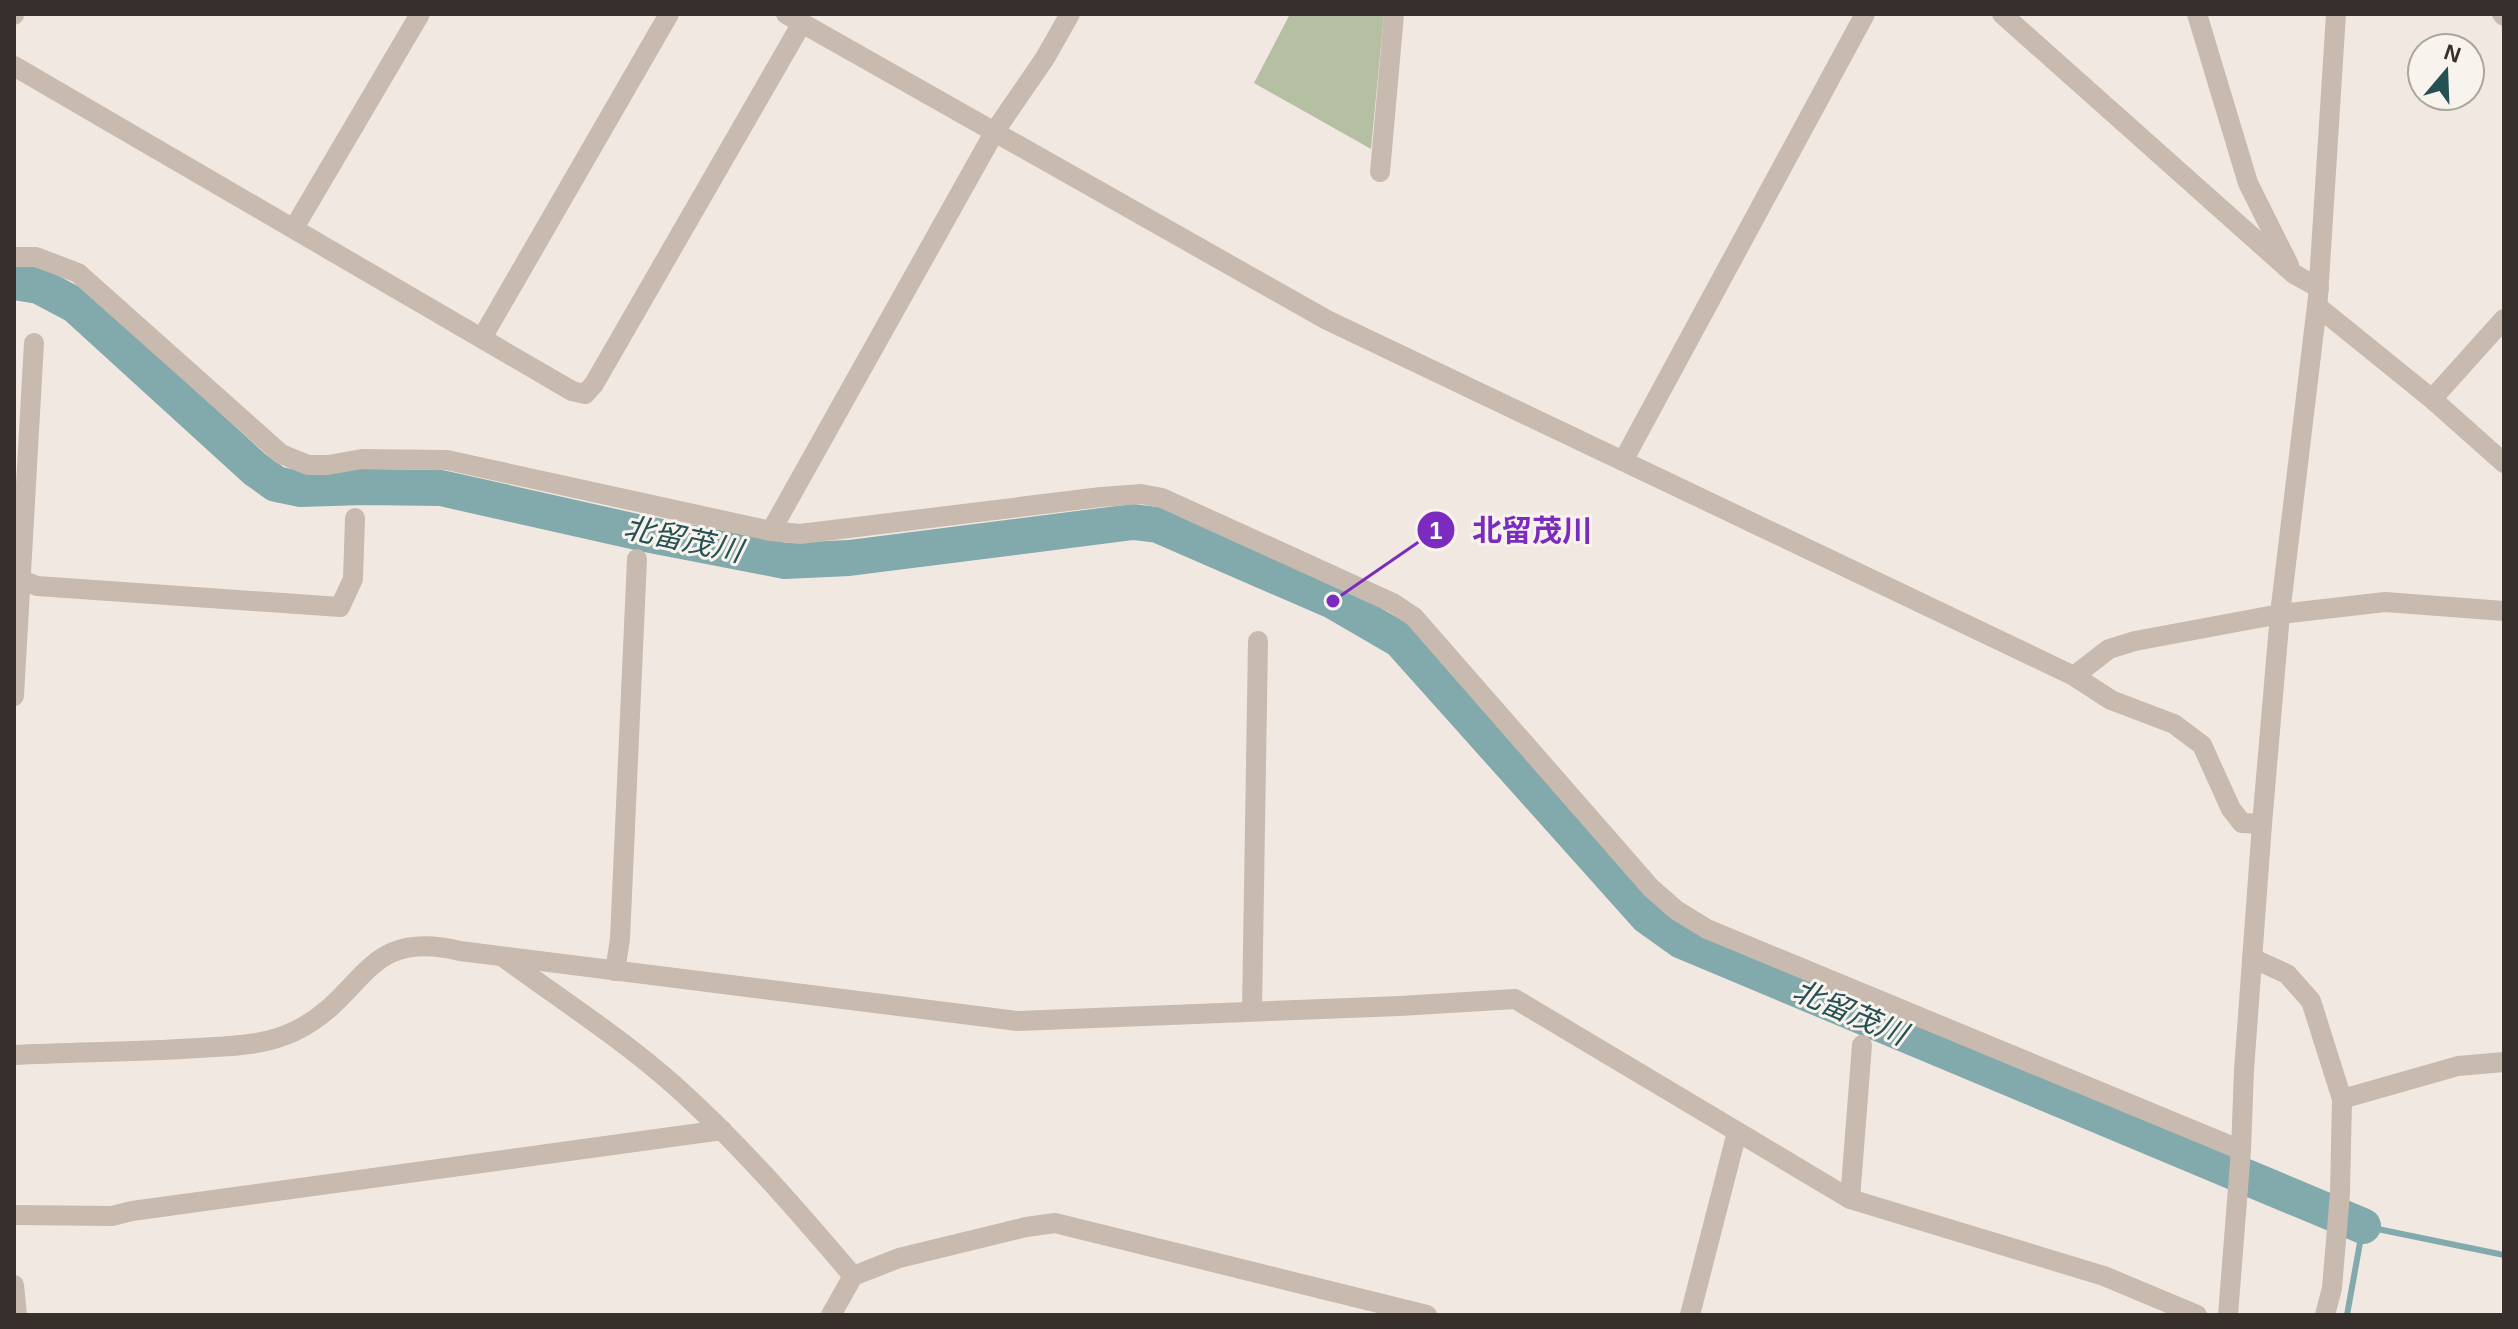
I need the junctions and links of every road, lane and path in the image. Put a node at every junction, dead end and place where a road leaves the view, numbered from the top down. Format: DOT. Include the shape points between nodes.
graph roads {
  1 [pos="420,14"];
  2 [pos="669,14"];
  3 [pos="1070,14"];
  4 [pos="1394,14"];
  5 [pos="1865,14"];
  6 [pos="2002,14"];
  7 [pos="2197,14"];
  8 [pos="2336,14"];
  9 [pos="794,19"];
  10 [pos="14,66"];
  11 [pos="995,131"];
  12 [pos="1380,172"];
  13 [pos="294,228"];
  14 [pos="14,257"];
  15 [pos="2294,274"];
  16 [pos="2318,297"];
  17 [pos="2504,319"];
  18 [pos="482,338"];
  19 [pos="34,343"];
  20 [pos="2432,399"];
  21 [pos="1623,461"];
  22 [pos="2504,463"];
  23 [pos="355,518"];
  24 [pos="771,531"];
  25 [pos="637,559"];
  26 [pos="17,578"];
  27 [pos="2504,611"];
  28 [pos="2280,614"];
  29 [pos="1258,641"];
  30 [pos="2074,676"];
  31 [pos="14,696"];
  32 [pos="2262,824"];
  33 [pos="500,955"];
  34 [pos="2252,958"];
  35 [pos="615,971"];
  36 [pos="1252,1011"];
  37 [pos="1862,1045"];
  38 [pos="14,1055"];
  39 [pos="2504,1062"];
  40 [pos="2342,1099"];
  41 [pos="722,1130"];
  42 [pos="1737,1132"];
  43 [pos="2241,1156"];
  44 [pos="1850,1199"];
  45 [pos="14,1215"];
  46 [pos="853,1276"];
  47 [pos="14,1285"];
  48 [pos="1423,1314"];
  49 [pos="17,1315"];
  50 [pos="831,1315"];
  51 [pos="1690,1315"];
  52 [pos="2197,1315"];
  53 [pos="2228,1315"];
  54 [pos="2325,1315"];
  1 -- 13 [label="street"];
  2 -- 18 [label="street"];
  3 -- 11 [label="street"];
  4 -- 12 [label="street"];
  5 -- 21 [label="street"];
  6 -- 15 [label="street"];
  7 -- 15 [label="street" via="2248,183"];
  8 -- 16 [label="street"];
  9 -- 11 [label="street"];
  9 -- 18 [label="street" via="585,394"];
  10 -- 13 [label="street"];
  11 -- 21 [label="street" via="1327,320"];
  11 -- 24 [label="street"];
  13 -- 18 [label="street"];
  14 -- 24 [label="street" via="36,257 78,273 281,454 308,465 362,459 447,460"];
  15 -- 16 [label="street"];
  16 -- 20 [label="street"];
  16 -- 28 [label="street"];
  17 -- 20 [label="street"];
  19 -- 26 [label="street"];
  20 -- 22 [label="street"];
  21 -- 30 [label="street"];
  23 -- 26 [label="street" via="353,579 340,607 37,586"];
  24 -- 43 [label="street" via="800,534 1101,497 1162,498 1414,617 1651,888 1697,923"];
  25 -- 35 [label="street"];
  26 -- 31 [label="street"];
  27 -- 28 [label="street" via="2385,602"];
  28 -- 30 [label="street" via="2135,641 2109,649"];
  28 -- 32 [label="street"];
  29 -- 36 [label="street"];
  30 -- 32 [label="street" via="2111,700 2174,724 2202,745 2231,809 2242,823"];
  32 -- 34 [label="street"];
  33 -- 35 [label="street"];
  33 -- 38 [label="street" via="414,945 386,953 316,1020 246,1045"];
  33 -- 41 [label="street" via="660,1074"];
  34 -- 40 [label="street" via="2287,974 2311,1001"];
  34 -- 43 [label="street"];
  35 -- 36 [label="street" via="1018,1021"];
  36 -- 42 [label="street" via="1515,999"];
  37 -- 44 [label="street"];
  39 -- 40 [label="street" via="2458,1066"];
  40 -- 54 [label="street" via="2337,1232"];
  41 -- 45 [label="street" via="112,1216"];
  41 -- 46 [label="street"];
  42 -- 44 [label="street"];
  42 -- 51 [label="street"];
  43 -- 53 [label="street"];
  44 -- 52 [label="street" via="2104,1276"];
  46 -- 48 [label="street" via="899,1258 1055,1223"];
  46 -- 50 [label="street"];
  47 -- 49 [label="street"];
}
